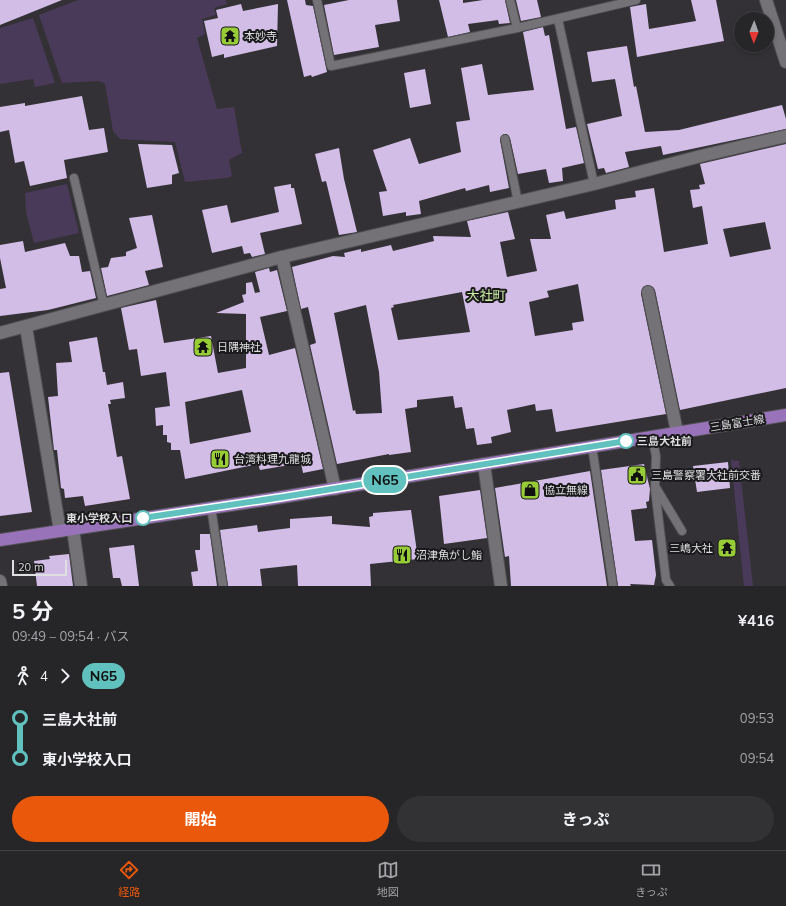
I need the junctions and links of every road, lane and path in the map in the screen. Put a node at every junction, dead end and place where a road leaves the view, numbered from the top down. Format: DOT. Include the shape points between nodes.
graph roads {
  1 [pos="317,0"];
  2 [pos="510,0"];
  3 [pos="636,0"];
  4 [pos="766,0"];
  5 [pos="558,19"];
  6 [pos="517,28"];
  7 [pos="782,37"];
  8 [pos="786,62"];
  9 [pos="786,136"];
  10 [pos="505,139"];
  11 [pos="74,178"];
  12 [pos="594,184"];
  13 [pos="518,202"];
  14 [pos="282,258"];
  15 [pos="648,292"];
  16 [pos="104,306"];
  17 [pos="26,327"];
  18 [pos="0,333"];
  19 [pos="786,415"];
  20 [pos="677,432"];
  21 [pos="652,437"];
  22 [pos="592,446"];
  23 [pos="484,464"];
  24 [pos="655,486"];
  25 [pos="335,489"];
  26 [pos="211,507"];
  27 [pos="73,529"];
  28 [pos="60,531"];
  29 [pos="682,531"];
  30 [pos="0,540"];
  31 [pos="0,581"];
  32 [pos="1,586"];
  33 [pos="81,586"];
  34 [pos="223,586"];
  35 [pos="501,586"];
  36 [pos="613,586"];
  37 [pos="670,586"];
  1 -- 6 [label="lane" via="331,66"];
  2 -- 6 [label="lane"];
  3 -- 5 [label="lane"];
  4 -- 7 [label="street"];
  5 -- 6 [label="lane"];
  5 -- 12 [label="lane"];
  7 -- 8 [label="street"];
  9 -- 12 [label="street"];
  10 -- 13 [label="lane"];
  11 -- 16 [label="lane"];
  12 -- 13 [label="street"];
  13 -- 14 [label="street"];
  14 -- 16 [label="street"];
  14 -- 25 [label="street"];
  15 -- 20 [label="street"];
  16 -- 17 [label="street"];
  17 -- 18 [label="street"];
  17 -- 28 [label="street"];
  19 -- 20 [label="main road, 三島富士線"];
  20 -- 21 [label="main road, 三島富士線"];
  21 -- 22 [label="main road, 三島富士線"];
  21 -- 24 [label="lane" via="656,456"];
  22 -- 23 [label="main road, 三島富士線"];
  22 -- 36 [label="lane"];
  23 -- 25 [label="main road, 三島富士線"];
  23 -- 35 [label="street"];
  24 -- 29 [label="lane"];
  24 -- 37 [label="lane" via="666,580"];
  25 -- 26 [label="main road, 三島富士線"];
  26 -- 27 [label="main road, 三島富士線"];
  26 -- 34 [label="lane"];
  27 -- 28 [label="main road, 三島富士線"];
  27 -- 33 [label="street"];
  28 -- 30 [label="main road, 三島富士線"];
  31 -- 32 [label="street"];
}
